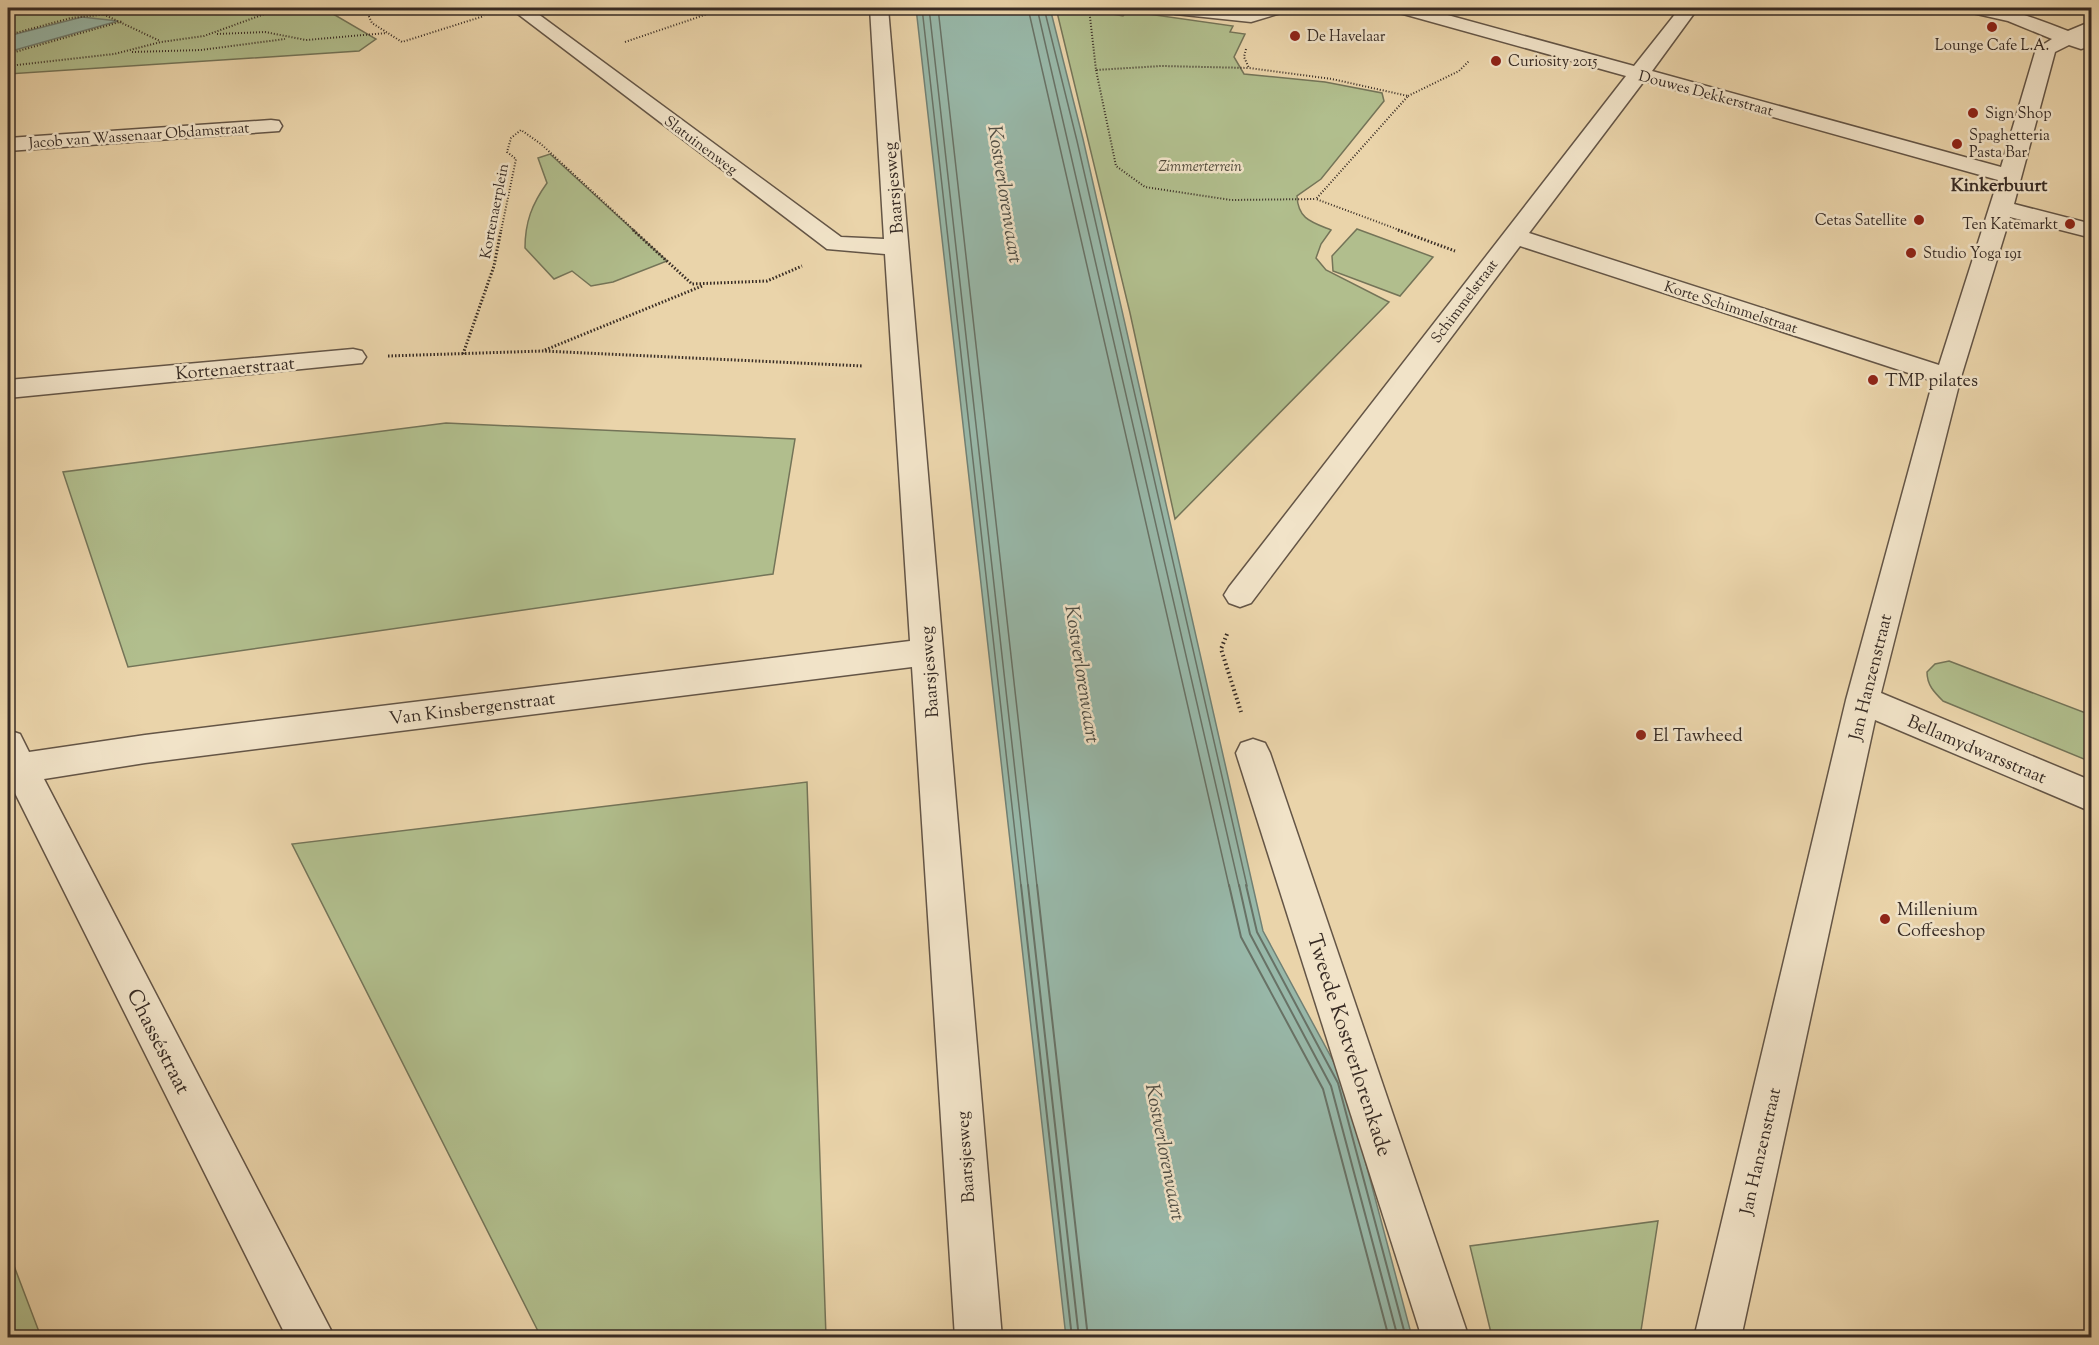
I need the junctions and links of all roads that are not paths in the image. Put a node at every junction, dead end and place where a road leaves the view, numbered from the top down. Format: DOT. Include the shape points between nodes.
graph roads {
  1 [pos="519,8"];
  2 [pos="879,8"];
  3 [pos="1175,8"];
  4 [pos="1276,8"];
  5 [pos="1403,8"];
  6 [pos="1689,8"];
  7 [pos="1975,8"];
  8 [pos="2091,27"];
  9 [pos="2068,38"];
  10 [pos="2091,47"];
  11 [pos="1638,74"];
  12 [pos="271,126"];
  13 [pos="8,145"];
  14 [pos="2009,176"];
  15 [pos="2001,208"];
  16 [pos="2091,231"];
  17 [pos="1514,236"];
  18 [pos="898,247"];
  19 [pos="353,357"];
  20 [pos="1948,377"];
  21 [pos="8,388"];
  22 [pos="1240,595"];
  23 [pos="928,652"];
  24 [pos="1863,700"];
  25 [pos="1253,753"];
  26 [pos="12,756"];
  27 [pos="2091,797"];
  28 [pos="312,1338"];
  29 [pos="979,1338"];
  30 [pos="1446,1338"];
  31 [pos="1717,1338"];
  1 -- 18 [label="street, Slatuinenweg" via="835,244"];
  2 -- 18 [label="street, Baarsjesweg"];
  3 -- 4 [label="street" via="1251,16"];
  5 -- 11 [label="street, Douwes Dekkerstraat"];
  6 -- 11 [label="street, Schimmelstraat"];
  7 -- 9 [label="street" via="2014,17"];
  8 -- 9 [label="street, Jan Hanzenstraat"];
  9 -- 10 [label="street"];
  9 -- 14 [label="street, Jan Hanzenstraat" via="2046,49"];
  11 -- 14 [label="street, Douwes Dekkerstraat"];
  11 -- 17 [label="street, Schimmelstraat"];
  12 -- 13 [label="street, Jacob van Wassenaar Obdamstraat"];
  14 -- 15 [label="street, Jan Hanzenstraat"];
  15 -- 16 [label="street"];
  15 -- 20 [label="street, Jan Hanzenstraat"];
  17 -- 20 [label="street, Korte Schimmelstraat"];
  17 -- 22 [label="street, Schimmelstraat"];
  18 -- 23 [label="street, Baarsjesweg"];
  19 -- 21 [label="street, Kortenaerstraat"];
  20 -- 24 [label="street, Jan Hanzenstraat"];
  23 -- 26 [label="street, Van Kinsbergenstraat" via="145,749"];
  23 -- 29 [label="street, Baarsjesweg"];
  24 -- 27 [label="street, Bellamydwarsstraat"];
  24 -- 31 [label="street, Jan Hanzenstraat"];
  25 -- 30 [label="street, Tweede Kostverlorenkade"];
  26 -- 28 [label="street, Chasséstraat"];
}
